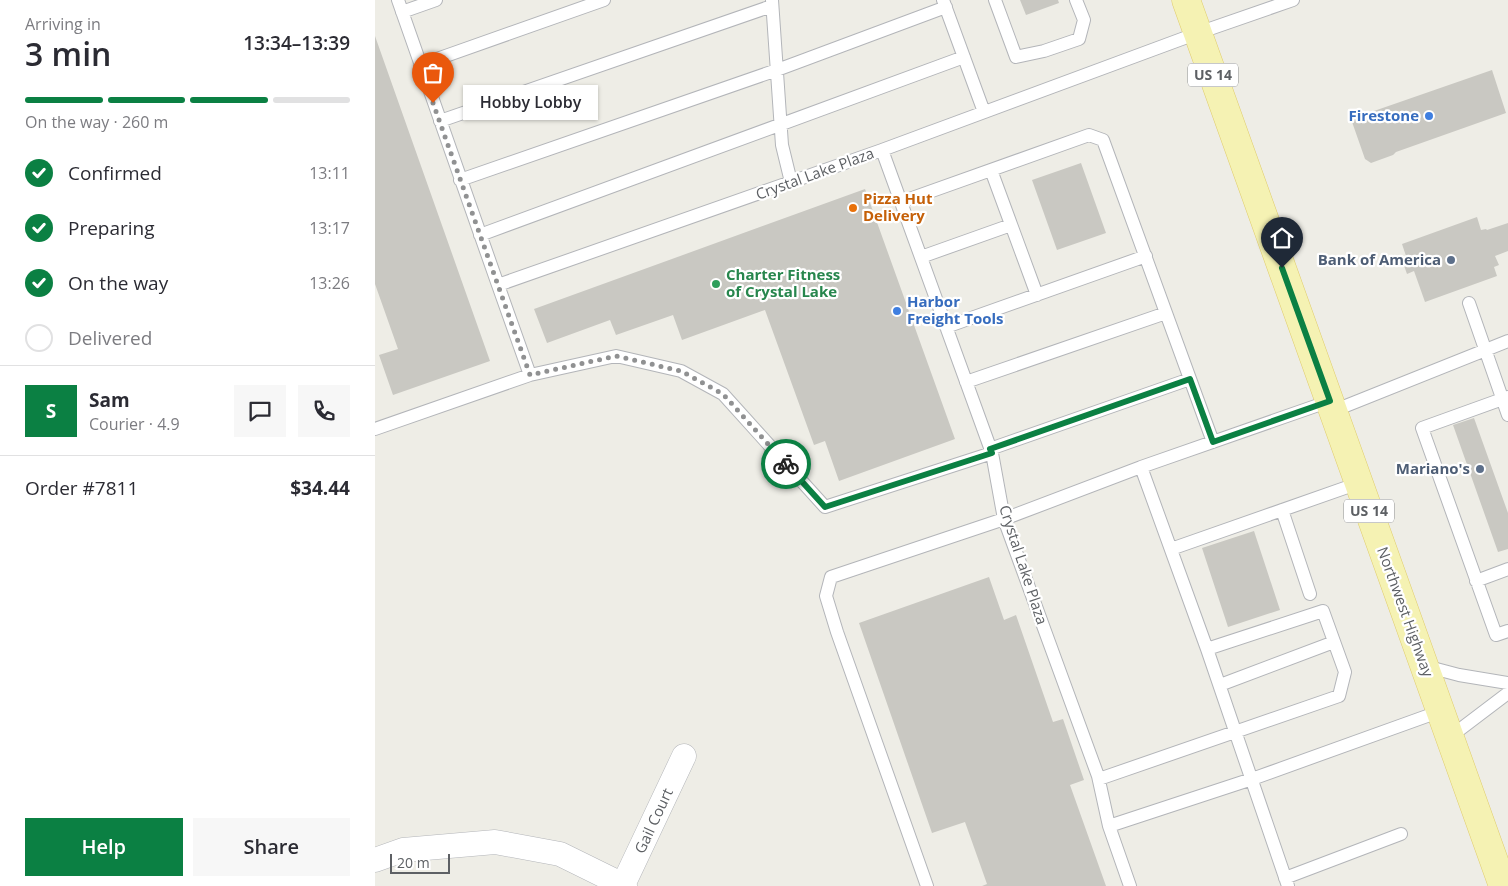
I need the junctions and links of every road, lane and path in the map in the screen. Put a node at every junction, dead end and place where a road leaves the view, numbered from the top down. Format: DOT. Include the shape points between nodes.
graph roads {
  1 [pos="436,0"];
  2 [pos="604,0"];
  3 [pos="995,0"];
  4 [pos="1076,0"];
  5 [pos="1186,0"];
  6 [pos="1293,0"];
  7 [pos="772,3"];
  8 [pos="944,4"];
  9 [pos="400,6"];
  10 [pos="1198,33"];
  11 [pos="964,57"];
  12 [pos="420,65"];
  13 [pos="777,70"];
  14 [pos="984,112"];
  15 [pos="440,121"];
  16 [pos="781,125"];
  17 [pos="882,150"];
  18 [pos="991,170"];
  19 [pos="461,180"];
  20 [pos="791,182"];
  21 [pos="901,202"];
  22 [pos="1011,225"];
  23 [pos="480,235"];
  24 [pos="1145,256"];
  25 [pos="921,257"];
  26 [pos="498,285"];
  27 [pos="1037,295"];
  28 [pos="1469,303"];
  29 [pos="1166,313"];
  30 [pos="946,327"];
  31 [pos="1508,341"];
  32 [pos="1485,350"];
  33 [pos="530,375"];
  34 [pos="1190,379"];
  35 [pos="966,382"];
  36 [pos="1505,398"];
  37 [pos="1332,406"];
  38 [pos="1508,415"];
  39 [pos="375,428"];
  40 [pos="1213,442"];
  41 [pos="991,451"];
  42 [pos="1141,467"];
  43 [pos="1359,483"];
  44 [pos="1282,510"];
  45 [pos="1004,519"];
  46 [pos="1171,549"];
  47 [pos="1508,570"];
  48 [pos="1476,581"];
  49 [pos="1310,594"];
  50 [pos="1508,631"];
  51 [pos="1334,642"];
  52 [pos="1207,649"];
  53 [pos="1425,666"];
  54 [pos="1508,683"];
  55 [pos="1220,685"];
  56 [pos="1508,693"];
  57 [pos="1441,711"];
  58 [pos="1236,732"];
  59 [pos="1450,737"];
  60 [pos="685,756"];
  61 [pos="1099,779"];
  62 [pos="1252,779"];
  63 [pos="1109,826"];
  64 [pos="1401,834"];
  65 [pos="375,860"];
  66 [pos="1286,882"];
  67 [pos="624,886"];
  68 [pos="927,886"];
  69 [pos="1130,886"];
  70 [pos="1503,886"];
  1 -- 9 [label="lane"];
  2 -- 12 [label="lane"];
  3 -- 4 [label="lane" via="1016,57 1079,39 1084,20"];
  5 -- 10 [label="main road, Northwest Highway / US 14"];
  6 -- 10 [label="lane"];
  7 -- 13 [label="lane"];
  7 -- 15 [label="lane"];
  8 -- 11 [label="lane"];
  8 -- 13 [label="lane"];
  9 -- 12 [label="lane"];
  10 -- 14 [label="lane"];
  10 -- 37 [label="main road, Northwest Highway / US 14"];
  11 -- 14 [label="lane"];
  11 -- 16 [label="lane"];
  12 -- 15 [label="lane"];
  13 -- 16 [label="lane"];
  13 -- 19 [label="lane"];
  14 -- 17 [label="lane"];
  15 -- 19 [label="lane"];
  16 -- 20 [label="lane"];
  16 -- 23 [label="lane"];
  17 -- 20 [label="lane, Crystal Lake Plaza"];
  17 -- 21 [label="lane, Crystal Lake Plaza"];
  18 -- 21 [label="lane"];
  18 -- 22 [label="lane"];
  18 -- 24 [label="lane" via="1089,135 1103,140"];
  19 -- 23 [label="lane"];
  20 -- 26 [label="lane, Crystal Lake Plaza"];
  21 -- 25 [label="lane, Crystal Lake Plaza"];
  22 -- 25 [label="lane"];
  22 -- 27 [label="lane"];
  23 -- 26 [label="lane"];
  24 -- 27 [label="lane"];
  24 -- 29 [label="lane"];
  25 -- 30 [label="lane, Crystal Lake Plaza"];
  26 -- 33 [label="lane"];
  27 -- 30 [label="lane"];
  28 -- 32 [label="lane"];
  29 -- 34 [label="lane"];
  29 -- 35 [label="lane"];
  30 -- 35 [label="lane, Crystal Lake Plaza"];
  31 -- 32 [label="lane"];
  32 -- 36 [label="lane"];
  32 -- 37 [label="lane" via="1373,396"];
  33 -- 39 [label="lane"];
  33 -- 41 [label="lane" via="616,356 681,371 723,394 825,507"];
  34 -- 40 [label="lane"];
  34 -- 41 [label="lane"];
  35 -- 41 [label="lane, Crystal Lake Plaza"];
  36 -- 38 [label="lane"];
  36 -- 48 [label="lane" via="1422,428"];
  37 -- 40 [label="lane"];
  37 -- 43 [label="main road, Northwest Highway / US 14"];
  40 -- 42 [label="lane"];
  41 -- 45 [label="lane, Crystal Lake Plaza"];
  42 -- 45 [label="lane"];
  42 -- 46 [label="lane"];
  43 -- 44 [label="lane"];
  43 -- 53 [label="main road, Northwest Highway / US 14"];
  44 -- 46 [label="lane"];
  44 -- 49 [label="lane"];
  45 -- 61 [label="lane, Crystal Lake Plaza"];
  45 -- 68 [label="lane" via="831,577 826,596"];
  46 -- 52 [label="lane"];
  47 -- 48 [label="lane"];
  48 -- 50 [label="lane" via="1496,635"];
  51 -- 52 [label="lane" via="1323,611"];
  51 -- 55 [label="lane"];
  51 -- 58 [label="lane" via="1345,672 1339,696"];
  52 -- 55 [label="lane"];
  53 -- 54 [label="lane"];
  53 -- 57 [label="main road, Northwest Highway / US 14"];
  55 -- 58 [label="lane"];
  56 -- 59 [label="lane"];
  57 -- 59 [label="main road, Northwest Highway / US 14"];
  57 -- 62 [label="lane"];
  58 -- 61 [label="lane"];
  58 -- 62 [label="lane"];
  59 -- 70 [label="main road, Northwest Highway / US 14"];
  60 -- 67 [label="street, Gail Court"];
  61 -- 63 [label="lane, Crystal Lake Plaza"];
  62 -- 63 [label="lane"];
  62 -- 66 [label="lane"];
  63 -- 69 [label="lane, Crystal Lake Plaza"];
  64 -- 66 [label="lane"];
  65 -- 67 [label="street" via="403,850 495,842 560,854"];
}
